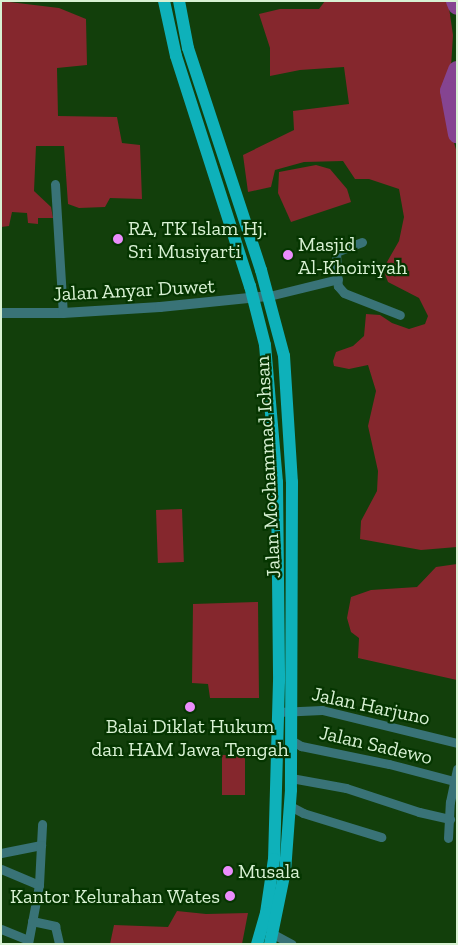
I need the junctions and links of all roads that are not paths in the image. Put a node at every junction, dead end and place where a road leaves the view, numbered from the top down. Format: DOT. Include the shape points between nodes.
graph roads {
  1 [pos="164,1"];
  2 [pos="179,1"];
  3 [pos="55,184"];
  4 [pos="362,242"];
  5 [pos="338,279"];
  6 [pos="269,296"];
  7 [pos="253,298"];
  8 [pos="1,313"];
  9 [pos="62,313"];
  10 [pos="400,314"];
  11 [pos="292,709"];
  12 [pos="278,712"];
  13 [pos="291,740"];
  14 [pos="457,743"];
  15 [pos="457,769"];
  16 [pos="291,778"];
  17 [pos="454,781"];
  18 [pos="290,806"];
  19 [pos="450,819"];
  20 [pos="42,824"];
  21 [pos="381,837"];
  22 [pos="448,838"];
  23 [pos="41,846"];
  24 [pos="1,853"];
  25 [pos="1,869"];
  26 [pos="39,885"];
  27 [pos="32,921"];
  28 [pos="1,929"];
  29 [pos="272,939"];
  30 [pos="28,942"];
  31 [pos="59,944"];
  32 [pos="257,944"];
  33 [pos="292,944"];
  1 -- 7 [label="main road, Jalan Mochammad Ichsan" via="176,56"];
  2 -- 6 [label="main road, Jalan Mochammad Ichsan" via="191,56"];
  3 -- 9 [label="street"];
  4 -- 5 [label="street" via="336,252"];
  5 -- 6 [label="street"];
  5 -- 10 [label="street" via="344,293"];
  6 -- 7 [label="street, Jalan Anyar Duwet"];
  6 -- 11 [label="main road, Jalan Mochammad Ichsan" via="284,356 292,482"];
  7 -- 9 [label="street, Jalan Anyar Duwet"];
  7 -- 12 [label="main road, Jalan Mochammad Ichsan" via="265,345 277,482"];
  8 -- 9 [label="street, Jalan Anyar Duwet"];
  11 -- 12 [label="street, Jalan Harjuno"];
  11 -- 13 [label="main road, Jalan Mochammad Ichsan"];
  11 -- 14 [label="street, Jalan Harjuno" via="322,710"];
  12 -- 32 [label="main road, Jalan Mochammad Ichsan" via="274,859 266,913"];
  13 -- 16 [label="main road, Jalan Mochammad Ichsan"];
  13 -- 17 [label="street, Jalan Sadewo" via="301,746 370,759"];
  15 -- 17 [label="street"];
  16 -- 18 [label="main road, Jalan Mochammad Ichsan"];
  16 -- 19 [label="street" via="346,788"];
  17 -- 19 [label="street"];
  18 -- 21 [label="street"];
  18 -- 29 [label="main road, Jalan Mochammad Ichsan" via="285,872"];
  19 -- 22 [label="street"];
  20 -- 23 [label="street"];
  23 -- 24 [label="street"];
  23 -- 26 [label="street"];
  25 -- 26 [label="street"];
  26 -- 27 [label="street"];
  27 -- 30 [label="street"];
  27 -- 31 [label="street" via="55,926"];
  28 -- 30 [label="street"];
  29 -- 33 [label="street"];
}
